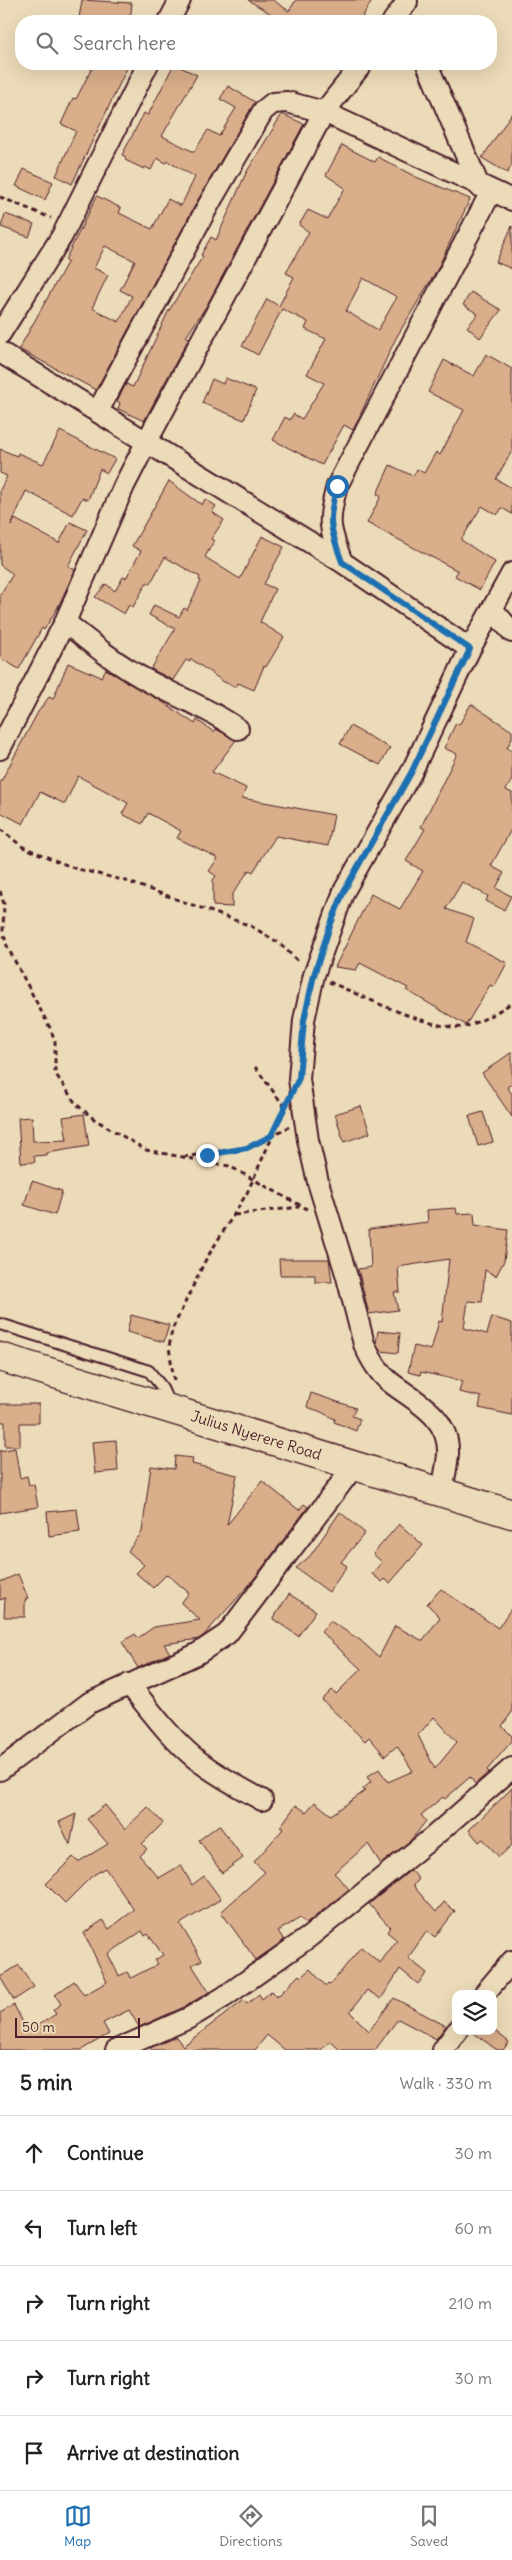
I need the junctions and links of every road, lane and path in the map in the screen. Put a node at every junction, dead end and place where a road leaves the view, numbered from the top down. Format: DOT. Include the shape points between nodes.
graph roads {
  1 [pos="180,0"];
  2 [pos="407,1"];
  3 [pos="172,15"];
  4 [pos="397,15"];
  5 [pos="411,15"];
  6 [pos="145,70"];
  7 [pos="357,70"];
  8 [pos="430,70"];
  9 [pos="324,112"];
  10 [pos="485,189"];
  11 [pos="0,197"];
  12 [pos="512,199"];
  13 [pos="68,225"];
  14 [pos="0,334"];
  15 [pos="0,352"];
  16 [pos="98,411"];
  17 [pos="146,443"];
  18 [pos="342,562"];
  19 [pos="512,573"];
  20 [pos="492,609"];
  21 [pos="65,622"];
  22 [pos="512,632"];
  23 [pos="470,649"];
  24 [pos="238,728"];
  25 [pos="0,749"];
  26 [pos="0,829"];
  27 [pos="0,891"];
  28 [pos="314,975"];
  29 [pos="512,1003"];
  30 [pos="255,1067"];
  31 [pos="299,1078"];
  32 [pos="285,1107"];
  33 [pos="300,1118"];
  34 [pos="271,1136"];
  35 [pos="180,1158"];
  36 [pos="252,1179"];
  37 [pos="301,1206"];
  38 [pos="327,1211"];
  39 [pos="234,1215"];
  40 [pos="0,1324"];
  41 [pos="0,1357"];
  42 [pos="169,1405"];
  43 [pos="355,1465"];
  44 [pos="442,1492"];
  45 [pos="512,1514"];
  46 [pos="129,1684"];
  47 [pos="512,1768"];
  48 [pos="0,1770"];
  49 [pos="262,1800"];
  50 [pos="512,1961"];
  51 [pos="487,1990"];
  52 [pos="454,2035"];
  53 [pos="116,2050"];
  54 [pos="443,2050"];
  1 -- 3 [label="street"];
  2 -- 4 [label="street"];
  2 -- 5 [label="street"];
  6 -- 13 [label="street"];
  7 -- 9 [label="street"];
  8 -- 10 [label="street"];
  9 -- 10 [label="street"];
  9 -- 16 [label="street" via="287,102 273,103 263,111"];
  9 -- 17 [label="street"];
  10 -- 12 [label="street"];
  10 -- 18 [label="street" via="337,486 329,515"];
  11 -- 13 [label="path"];
  13 -- 14 [label="street"];
  15 -- 16 [label="street"];
  16 -- 17 [label="street"];
  17 -- 18 [label="street"];
  17 -- 21 [label="street"];
  18 -- 23 [label="street"];
  19 -- 20 [label="street"];
  20 -- 22 [label="street"];
  20 -- 23 [label="street"];
  21 -- 24 [label="street" via="112,659"];
  21 -- 25 [label="street"];
  23 -- 28 [label="street" via="411,773 344,891"];
  26 -- 28 [label="path" via="23,847 74,868 126,881 251,926 279,943"];
  27 -- 35 [label="path" via="7,946 50,1028 55,1041 55,1073 62,1087 76,1104 111,1130 146,1150"];
  28 -- 29 [label="path" via="418,1019 446,1027 466,1026"];
  28 -- 31 [label="street" via="304,1020"];
  30 -- 32 [label="path"];
  31 -- 32 [label="path"];
  31 -- 33 [label="street"];
  32 -- 33 [label="path"];
  32 -- 34 [label="path"];
  33 -- 34 [label="path"];
  33 -- 38 [label="street"];
  34 -- 35 [label="path" via="247,1148"];
  34 -- 36 [label="path"];
  35 -- 36 [label="path" via="229,1166"];
  36 -- 37 [label="path"];
  36 -- 39 [label="path"];
  37 -- 38 [label="path"];
  37 -- 38 [label="path"];
  37 -- 39 [label="path"];
  38 -- 44 [label="street" via="364,1344 372,1360 390,1382 430,1411 445,1432 448,1452"];
  39 -- 42 [label="path" via="205,1262 172,1330 169,1346 174,1388"];
  40 -- 42 [label="lane" via="149,1371 161,1386"];
  41 -- 42 [label="highway, Julius Nyerere Road"];
  42 -- 43 [label="highway, Julius Nyerere Road"];
  43 -- 44 [label="highway, Julius Nyerere Road"];
  43 -- 46 [label="street" via="227,1634 202,1651"];
  44 -- 45 [label="highway, Julius Nyerere Road"];
  46 -- 48 [label="street" via="89,1703"];
  46 -- 49 [label="street" via="163,1726 195,1758 225,1780"];
  47 -- 53 [label="street" via="433,1838 309,1937 189,2018"];
  50 -- 51 [label="street"];
  52 -- 54 [label="street"];
}
